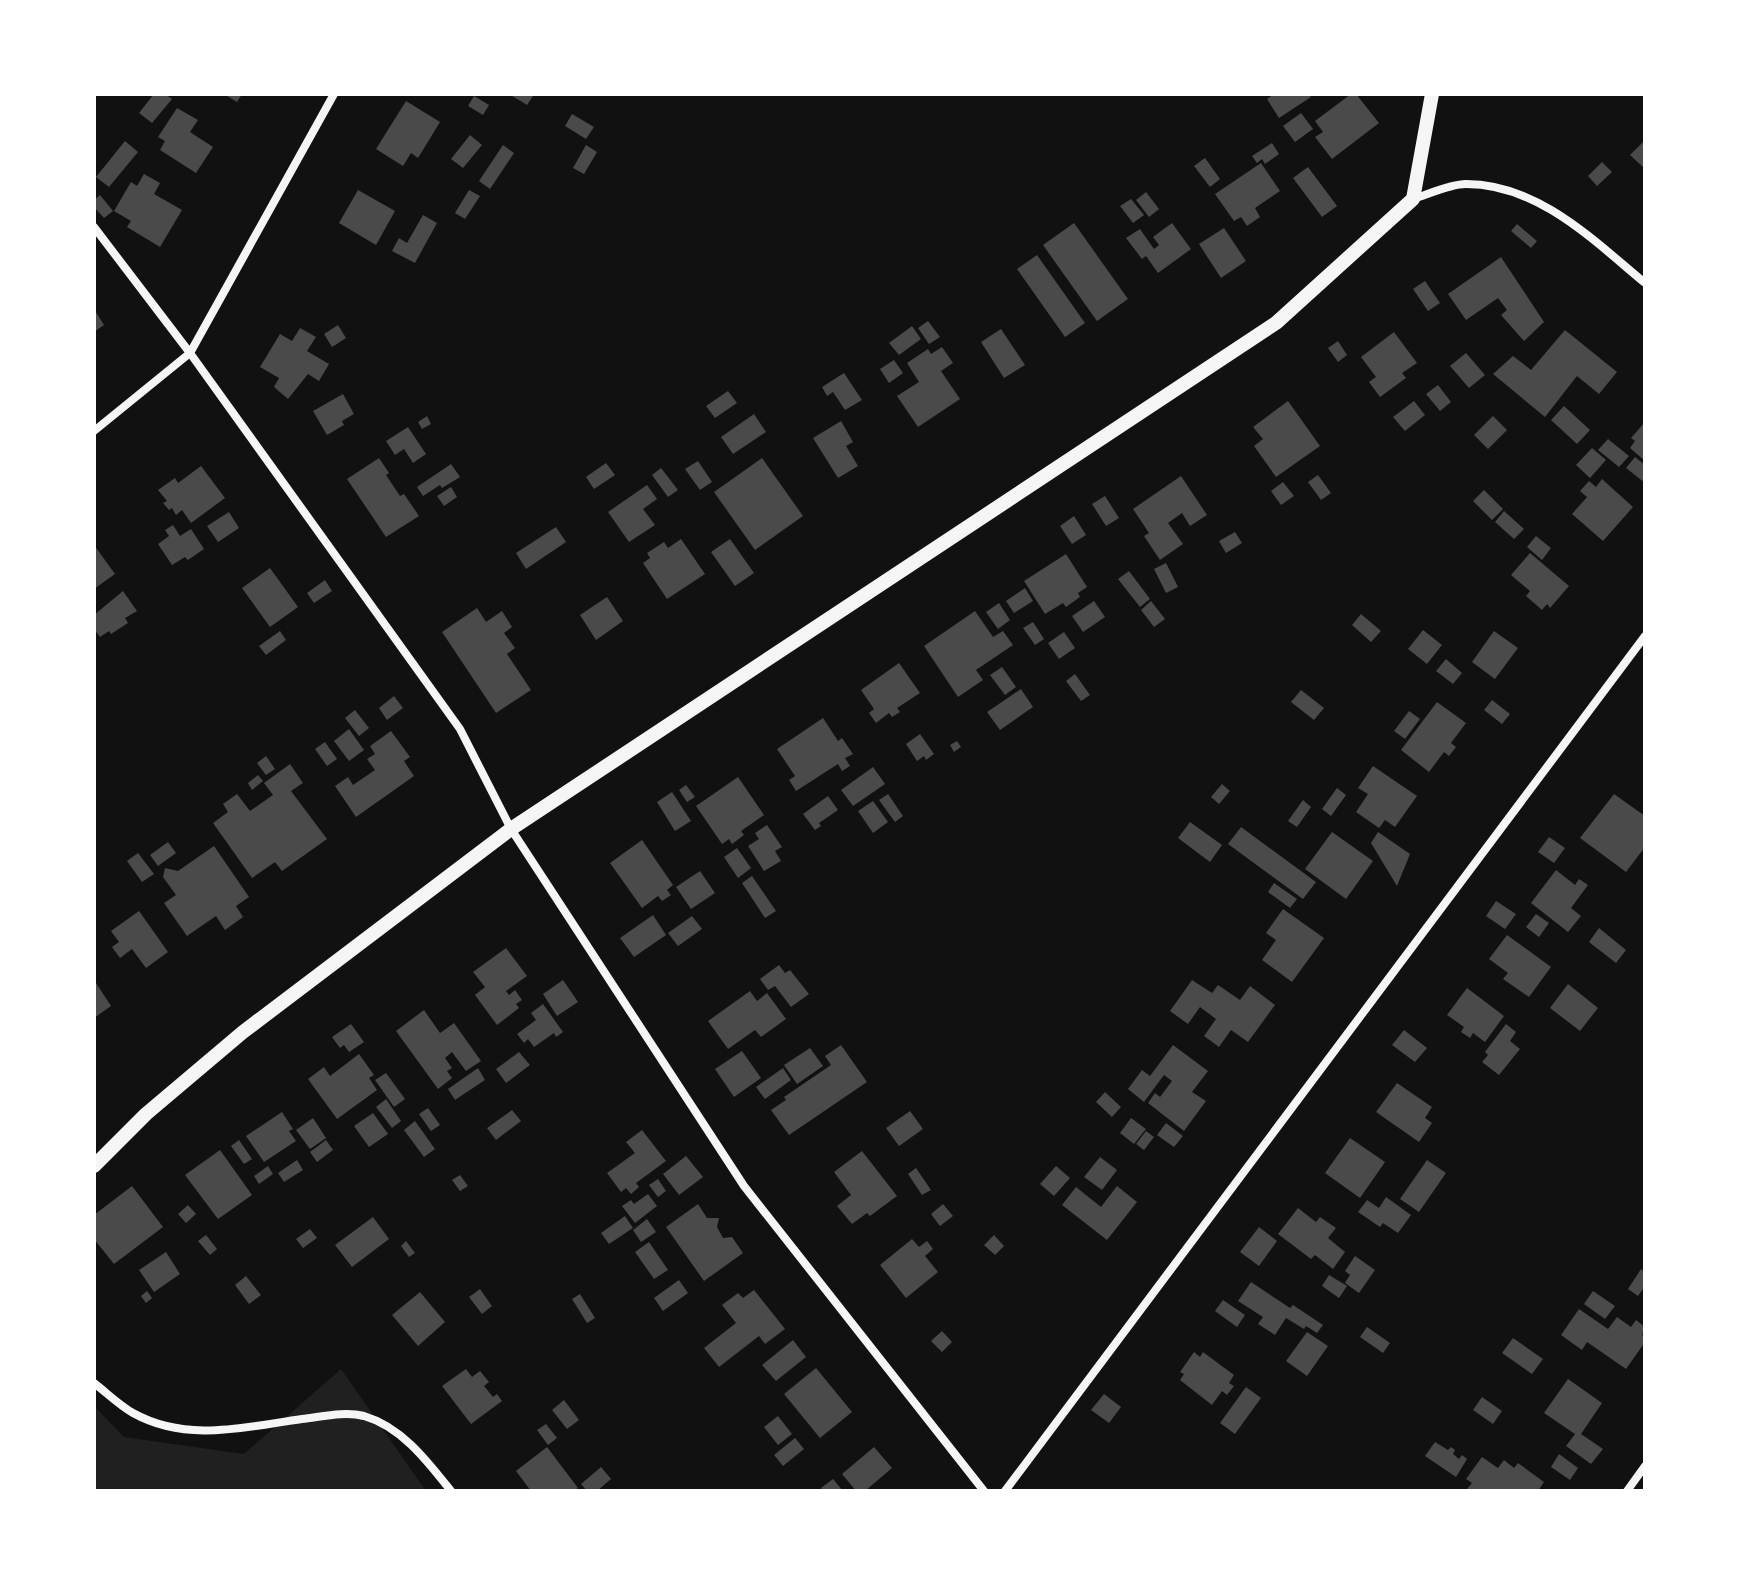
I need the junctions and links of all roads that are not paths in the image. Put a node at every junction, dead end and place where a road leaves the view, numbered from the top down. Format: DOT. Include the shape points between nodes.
graph roads {
  1 [pos="334,94"];
  2 [pos="1432,94"];
  3 [pos="1413,199"];
  4 [pos="94,227"];
  5 [pos="1645,283"];
  6 [pos="190,353"];
  7 [pos="94,431"];
  8 [pos="1645,636"];
  9 [pos="511,829"];
  10 [pos="94,1166"];
  11 [pos="94,1383"];
  12 [pos="1645,1466"];
  13 [pos="451,1491"];
  14 [pos="984,1491"];
  15 [pos="1005,1491"];
  16 [pos="1627,1491"];
  1 -- 6 [label="street"];
  2 -- 3 [label="street"];
  3 -- 5 [label="street" via="1464,183 1521,193 1577,226"];
  3 -- 9 [label="street" via="1276,323"];
  4 -- 6 [label="street"];
  6 -- 7 [label="street"];
  6 -- 9 [label="street" via="460,729"];
  8 -- 15 [label="street"];
  9 -- 10 [label="street" via="243,1032"];
  9 -- 14 [label="street" via="744,1186"];
  11 -- 13 [label="street" via="131,1412 183,1430 209,1432 363,1416 418,1450"];
  12 -- 16 [label="street"];
}
